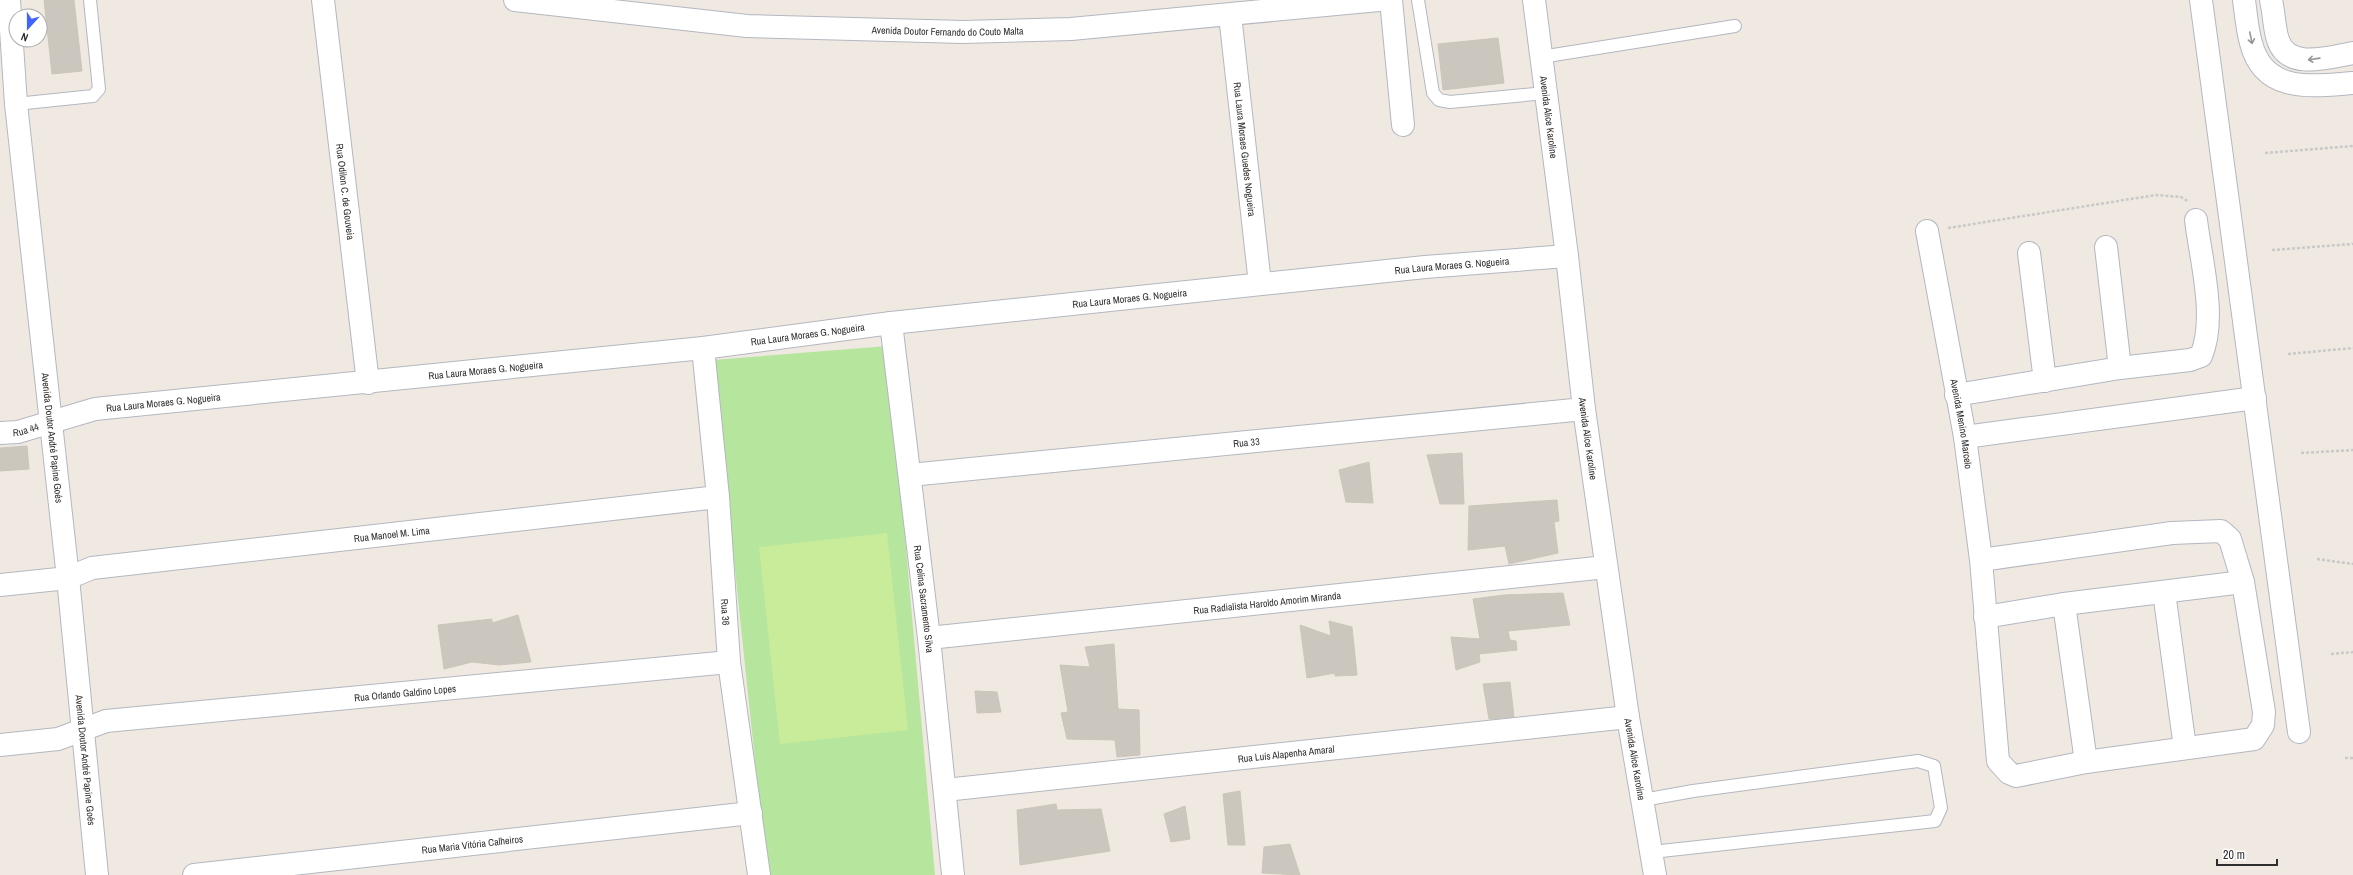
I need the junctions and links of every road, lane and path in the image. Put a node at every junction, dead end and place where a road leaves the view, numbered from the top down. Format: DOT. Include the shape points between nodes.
graph roads {
  1 [pos="9,0"];
  2 [pos="90,0"];
  3 [pos="323,0"];
  4 [pos="515,0"];
  5 [pos="1379,0"];
  6 [pos="1391,0"];
  7 [pos="1418,0"];
  8 [pos="1534,0"];
  9 [pos="2202,0"];
  10 [pos="2244,0"];
  11 [pos="2272,0"];
  12 [pos="1230,15"];
  13 [pos="1734,26"];
  14 [pos="2353,53"];
  15 [pos="1541,57"];
  16 [pos="2353,83"];
  17 [pos="1546,93"];
  18 [pos="16,104"];
  19 [pos="1404,125"];
  20 [pos="2353,146"];
  21 [pos="2265,153"];
  22 [pos="2196,220"];
  23 [pos="1927,231"];
  24 [pos="2353,244"];
  25 [pos="2106,247"];
  26 [pos="2272,250"];
  27 [pos="2029,254"];
  28 [pos="1567,256"];
  29 [pos="1260,284"];
  30 [pos="891,323"];
  31 [pos="703,348"];
  32 [pos="2353,348"];
  33 [pos="2288,354"];
  34 [pos="2120,368"];
  35 [pos="2045,381"];
  36 [pos="368,383"];
  37 [pos="1956,395"];
  38 [pos="2256,398"];
  39 [pos="1584,409"];
  40 [pos="51,422"];
  41 [pos="0,433"];
  42 [pos="1965,437"];
  43 [pos="2353,450"];
  44 [pos="2301,453"];
  45 [pos="910,475"];
  46 [pos="718,497"];
  47 [pos="2317,559"];
  48 [pos="1981,560"];
  49 [pos="2353,564"];
  50 [pos="1606,567"];
  51 [pos="68,578"];
  52 [pos="2243,582"];
  53 [pos="0,585"];
  54 [pos="2164,592"];
  55 [pos="2064,604"];
  56 [pos="1985,617"];
  57 [pos="929,638"];
  58 [pos="2353,652"];
  59 [pos="2331,654"];
  60 [pos="729,662"];
  61 [pos="1628,717"];
  62 [pos="82,730"];
  63 [pos="2299,732"];
  64 [pos="0,745"];
  65 [pos="2185,748"];
  66 [pos="2344,758"];
  67 [pos="2353,758"];
  68 [pos="2086,762"];
  69 [pos="945,790"];
  70 [pos="1643,800"];
  71 [pos="751,813"];
  72 [pos="1652,852"];
  73 [pos="1650,874"];
  74 [pos="97,875"];
  75 [pos="194,875"];
  76 [pos="759,875"];
  77 [pos="953,875"];
  1 -- 18 [label="street, Avenida Doutor André Papine Goés"];
  2 -- 18 [label="lane" via="99,89 93,96"];
  3 -- 36 [label="street, Rua Odilon C. de Gouveia"];
  4 -- 12 [label="street, Avenida Doutor Fernando do Couto Malta" via="747,26 963,32 1071,29"];
  5 -- 12 [label="street, Avenida Doutor Fernando do Couto Malta"];
  6 -- 19 [label="street"];
  7 -- 17 [label="lane" via="1433,93 1439,100 1450,102"];
  8 -- 15 [label="street, Avenida Alice Karoline"];
  9 -- 38 [label="street"];
  10 -- 16 [label="street, one-way" via="2251,43 2256,55 2262,66 2282,82 2310,86"];
  14 -- 11 [label="street, one-way" via="2303,60 2287,53 2278,41"];
  12 -- 29 [label="street, Rua Laura Moraes Guedes Nogueira"];
  13 -- 15 [label="lane"];
  15 -- 17 [label="street, Avenida Alice Karoline"];
  17 -- 28 [label="street, Avenida Alice Karoline"];
  18 -- 40 [label="street, Avenida Doutor André Papine Goés"];
  20 -- 21 [label="path"];
  22 -- 23 [label="path" via="2196,206 2181,197 2156,195"];
  22 -- 34 [label="street" via="2208,314 2207,341 2201,356 2190,360"];
  23 -- 37 [label="street, Avenida Menino Marcelo"];
  24 -- 26 [label="path"];
  25 -- 34 [label="street"];
  27 -- 35 [label="street"];
  28 -- 29 [label="street, Rua Laura Moraes G. Nogueira"];
  28 -- 39 [label="street, Avenida Alice Karoline"];
  29 -- 30 [label="street, Rua Laura Moraes G. Nogueira"];
  30 -- 31 [label="street, Rua Laura Moraes G. Nogueira"];
  30 -- 45 [label="street, Rua Celina Sacramento Silva"];
  31 -- 36 [label="street, Rua Laura Moraes G. Nogueira"];
  31 -- 46 [label="street, Rua 36"];
  32 -- 33 [label="path"];
  34 -- 35 [label="street"];
  35 -- 37 [label="street"];
  36 -- 40 [label="street, Rua Laura Moraes G. Nogueira" via="95,409"];
  37 -- 42 [label="street, Avenida Menino Marcelo"];
  38 -- 42 [label="street"];
  38 -- 63 [label="street"];
  39 -- 45 [label="street, Rua 33"];
  39 -- 50 [label="street, Avenida Alice Karoline"];
  40 -- 41 [label="street, Rua 44" via="18,432"];
  40 -- 51 [label="street, Avenida Doutor André Papine Goés"];
  42 -- 48 [label="street, Avenida Menino Marcelo"];
  43 -- 44 [label="path"];
  45 -- 57 [label="street, Rua Celina Sacramento Silva"];
  46 -- 51 [label="street, Rua Manoel M. Lima" via="92,568"];
  46 -- 60 [label="street, Rua 36"];
  47 -- 49 [label="path"];
  48 -- 52 [label="street" via="2172,533 2220,531 2230,538"];
  48 -- 56 [label="street, Avenida Menino Marcelo"];
  50 -- 57 [label="street, Rua Radialista Haroldo Amorim Miranda"];
  50 -- 61 [label="street, Avenida Alice Karoline"];
  51 -- 53 [label="street, Rua Manoel M. Lima"];
  51 -- 62 [label="street, Avenida Doutor André Papine Goés"];
  52 -- 54 [label="street"];
  52 -- 65 [label="street" via="2264,712 2263,725 2254,739"];
  54 -- 55 [label="street"];
  54 -- 65 [label="street"];
  55 -- 56 [label="street"];
  55 -- 68 [label="street"];
  56 -- 68 [label="street, Avenida Menino Marcelo" via="1998,761 2009,774 2016,776"];
  57 -- 69 [label="street, Rua Celina Sacramento Silva"];
  58 -- 59 [label="path"];
  60 -- 62 [label="street, Rua Orlando Galdino Lopes" via="106,722"];
  60 -- 71 [label="street, Rua 36"];
  61 -- 69 [label="street, Rua Luís Alapenha Amaral"];
  61 -- 70 [label="street, Avenida Alice Karoline"];
  62 -- 64 [label="street, Rua Orlando Galdino Lopes" via="58,739"];
  62 -- 74 [label="street, Avenida Doutor André Papine Goés"];
  65 -- 68 [label="street"];
  66 -- 67 [label="path"];
  69 -- 77 [label="street, Rua Celina Sacramento Silva"];
  70 -- 72 [label="street, Avenida Alice Karoline"];
  70 -- 72 [label="lane" via="1918,761 1934,766 1941,808 1935,821"];
  71 -- 75 [label="street, Rua Maria Vitória Calheiros"];
  71 -- 76 [label="street, Rua 36"];
  72 -- 73 [label="street, Avenida Alice Karoline"];
}
